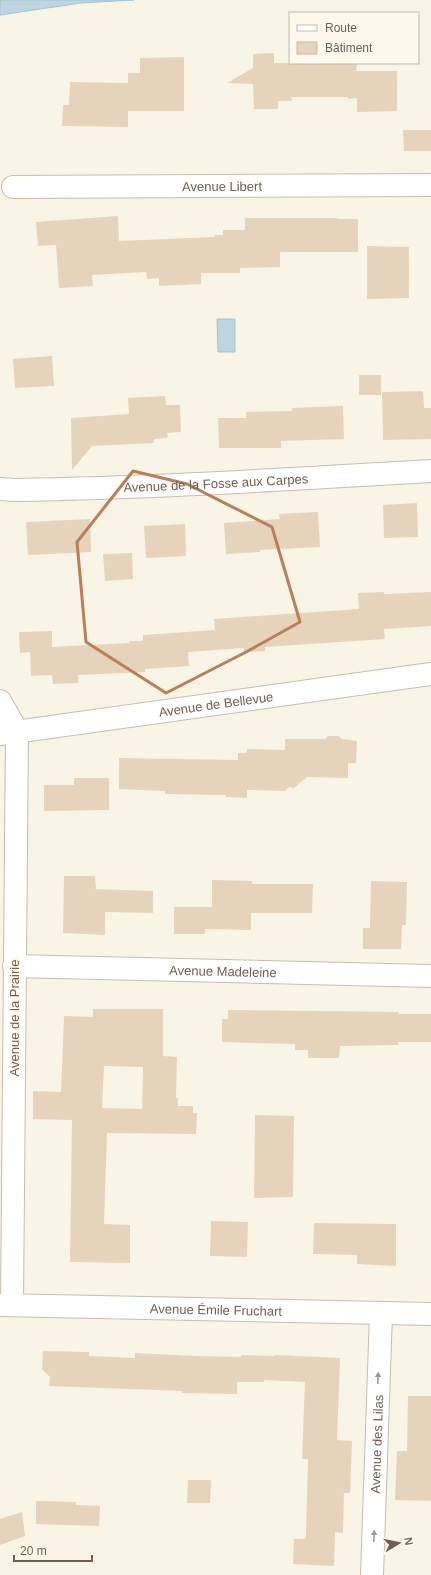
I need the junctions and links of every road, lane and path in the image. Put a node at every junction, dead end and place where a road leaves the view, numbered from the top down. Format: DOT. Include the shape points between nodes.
graph roads {
  1 [pos="431,185"];
  2 [pos="13,187"];
  3 [pos="431,471"];
  4 [pos="0,489"];
  5 [pos="431,674"];
  6 [pos="0,702"];
  7 [pos="8,732"];
  8 [pos="14,966"];
  9 [pos="431,976"];
  10 [pos="6,1305"];
  11 [pos="381,1313"];
  12 [pos="431,1314"];
  13 [pos="372,1575"];
  1 -- 2 [label="street, Avenue Libert"];
  3 -- 4 [label="street, Avenue de la Fosse aux Carpes" via="186,486"];
  5 -- 7 [label="street, Avenue de Bellevue"];
  6 -- 7 [label="street"];
  7 -- 8 [label="street, Avenue de la Prairie"];
  8 -- 9 [label="street, Avenue Madeleine"];
  8 -- 10 [label="street, Avenue de la Prairie"];
  10 -- 11 [label="street, Avenue Émile Fruchart"];
  11 -- 12 [label="street, Avenue Émile Fruchart"];
  13 -- 11 [label="street, Avenue des Lilas, one-way"];
}
